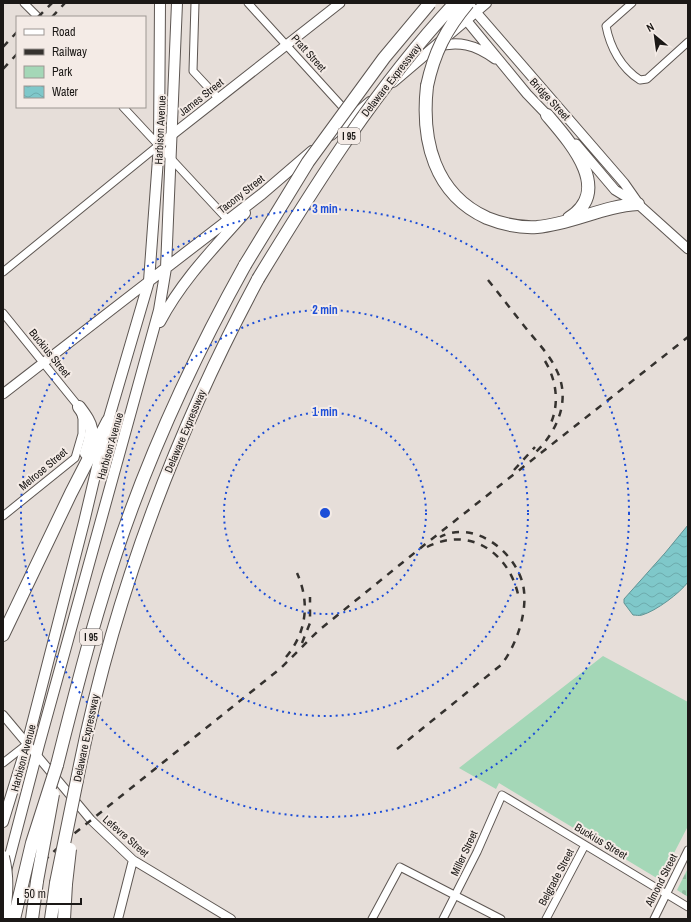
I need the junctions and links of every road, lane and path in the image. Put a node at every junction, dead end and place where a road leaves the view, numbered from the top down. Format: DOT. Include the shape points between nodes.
graph roads {
  1 [pos="24,3"];
  2 [pos="160,3"];
  3 [pos="177,3"];
  4 [pos="195,3"];
  5 [pos="248,3"];
  6 [pos="340,3"];
  7 [pos="430,3"];
  8 [pos="450,3"];
  9 [pos="455,3"];
  10 [pos="486,3"];
  11 [pos="632,3"];
  12 [pos="471,6"];
  13 [pos="37,16"];
  14 [pos="466,20"];
  15 [pos="688,42"];
  16 [pos="288,45"];
  17 [pos="434,47"];
  18 [pos="507,69"];
  19 [pos="218,99"];
  20 [pos="124,108"];
  21 [pos="547,115"];
  22 [pos="352,117"];
  23 [pos="172,134"];
  24 [pos="159,145"];
  25 [pos="171,158"];
  26 [pos="262,194"];
  27 [pos="638,204"];
  28 [pos="228,220"];
  29 [pos="563,222"];
  30 [pos="688,249"];
  31 [pos="166,268"];
  32 [pos="3,272"];
  33 [pos="150,281"];
  34 [pos="3,313"];
  35 [pos="154,334"];
  36 [pos="43,362"];
  37 [pos="3,394"];
  38 [pos="79,408"];
  39 [pos="108,421"];
  40 [pos="71,493"];
  41 [pos="3,516"];
  42 [pos="3,635"];
  43 [pos="3,714"];
  44 [pos="26,744"];
  45 [pos="36,756"];
  46 [pos="3,763"];
  47 [pos="57,765"];
  48 [pos="502,795"];
  49 [pos="3,822"];
  50 [pos="585,845"];
  51 [pos="688,850"];
  52 [pos="3,858"];
  53 [pos="133,860"];
  54 [pos="3,884"];
  55 [pos="61,884"];
  56 [pos="666,894"];
  57 [pos="455,896"];
  58 [pos="688,907"];
  59 [pos="3,917"];
  60 [pos="14,919"];
  61 [pos="32,919"];
  62 [pos="51,919"];
  63 [pos="64,919"];
  64 [pos="118,919"];
  65 [pos="231,919"];
  66 [pos="372,919"];
  67 [pos="443,919"];
  68 [pos="501,919"];
  69 [pos="546,919"];
  70 [pos="654,919"];
  1 -- 13 [label="street"];
  2 -- 24 [label="main road, Harbison Avenue"];
  3 -- 23 [label="main road, Harbison Avenue"];
  4 -- 19 [label="street" via="194,71"];
  5 -- 16 [label="street, Pratt Street"];
  6 -- 16 [label="main road, James Street"];
  7 -- 47 [label="highway, Delaware Expressway / I 95, bridge" via="384,58 308,162 245,266 186,379 144,477 102,598"];
  8 -- 14 [label="main road, Bridge Street"];
  9 -- 55 [label="highway, Delaware Expressway / I 95, bridge" via="390,78 306,199 258,279 204,386 136,554 101,673 77,780"];
  10 -- 12 [label="main road, Tacony Street"];
  11 -- 15 [label="street" via="606,26 613,50 630,73 640,80 647,78"];
  12 -- 14 [label="main road, Tacony Street"];
  12 -- 27 [label="main road, Bridge Street" via="624,183"];
  12 -- 29 [label="highway, bridge" via="452,23 440,44 432,63 427,86 427,134 442,180 465,205 494,221 513,226 537,227"];
  14 -- 17 [label="main road, Tacony Street"];
  14 -- 18 [label="main road, Bridge Street"];
  16 -- 19 [label="main road, James Street"];
  16 -- 22 [label="street, Pratt Street"];
  17 -- 18 [label="main road" via="456,43 467,45 487,53"];
  17 -- 22 [label="main road, Tacony Street"];
  18 -- 21 [label="main road, Bridge Street"];
  19 -- 23 [label="main road, James Street"];
  20 -- 24 [label="street"];
  21 -- 27 [label="main road, Bridge Street" via="615,190"];
  21 -- 29 [label="highway" via="579,156 586,170 588,184 582,206"];
  22 -- 26 [label="main road, Tacony Street"];
  23 -- 24 [label="main road, James Street"];
  23 -- 25 [label="main road, Harbison Avenue"];
  24 -- 25 [label="street"];
  24 -- 32 [label="street, James Street"];
  24 -- 33 [label="main road, Harbison Avenue"];
  25 -- 28 [label="street"];
  25 -- 31 [label="main road, Harbison Avenue"];
  26 -- 28 [label="main road, Tacony Street"];
  26 -- 35 [label="main road" via="179,290"];
  27 -- 29 [label="highway" via="617,206"];
  27 -- 30 [label="main road, Bridge Street"];
  28 -- 31 [label="main road, Tacony Street"];
  31 -- 33 [label="main road, Tacony Street"];
  31 -- 35 [label="main road, Harbison Avenue"];
  33 -- 36 [label="main road, Tacony Street"];
  33 -- 39 [label="main road, Harbison Avenue"];
  34 -- 36 [label="street, Buckius Street"];
  35 -- 45 [label="main road, Harbison Avenue"];
  36 -- 37 [label="main road, Tacony Street"];
  36 -- 38 [label="street, Buckius Street"];
  38 -- 40 [label="highway" via="90,422 92,435"];
  38 -- 41 [label="street, Melrose Street" via="82,434 75,458"];
  39 -- 40 [label="highway"];
  39 -- 44 [label="main road, Harbison Avenue"];
  40 -- 42 [label="highway"];
  43 -- 44 [label="street, Lefevre Street"];
  44 -- 45 [label="street, Lefevre Street"];
  44 -- 46 [label="street"];
  44 -- 49 [label="main road, Harbison Avenue"];
  45 -- 53 [label="street, Lefevre Street" via="91,820"];
  45 -- 54 [label="main road, Harbison Avenue"];
  47 -- 60 [label="highway, bridge" via="32,843"];
  47 -- 61 [label="highway, Delaware Expressway / I 95, bridge"];
  48 -- 50 [label="street, Buckius Street"];
  48 -- 57 [label="street, Miller Street"];
  50 -- 56 [label="street, Buckius Street"];
  50 -- 69 [label="street, Belgrade Street"];
  51 -- 56 [label="street, Almond Street"];
  52 -- 59 [label="highway, bridge" via="7,880"];
  53 -- 64 [label="street"];
  53 -- 65 [label="street, Lefevre Street"];
  55 -- 62 [label="highway"];
  55 -- 63 [label="highway"];
  56 -- 58 [label="street, Buckius Street"];
  56 -- 70 [label="street, Almond Street"];
  57 -- 66 [label="street" via="399,868"];
  57 -- 67 [label="street, Miller Street"];
  57 -- 68 [label="street"];
}
